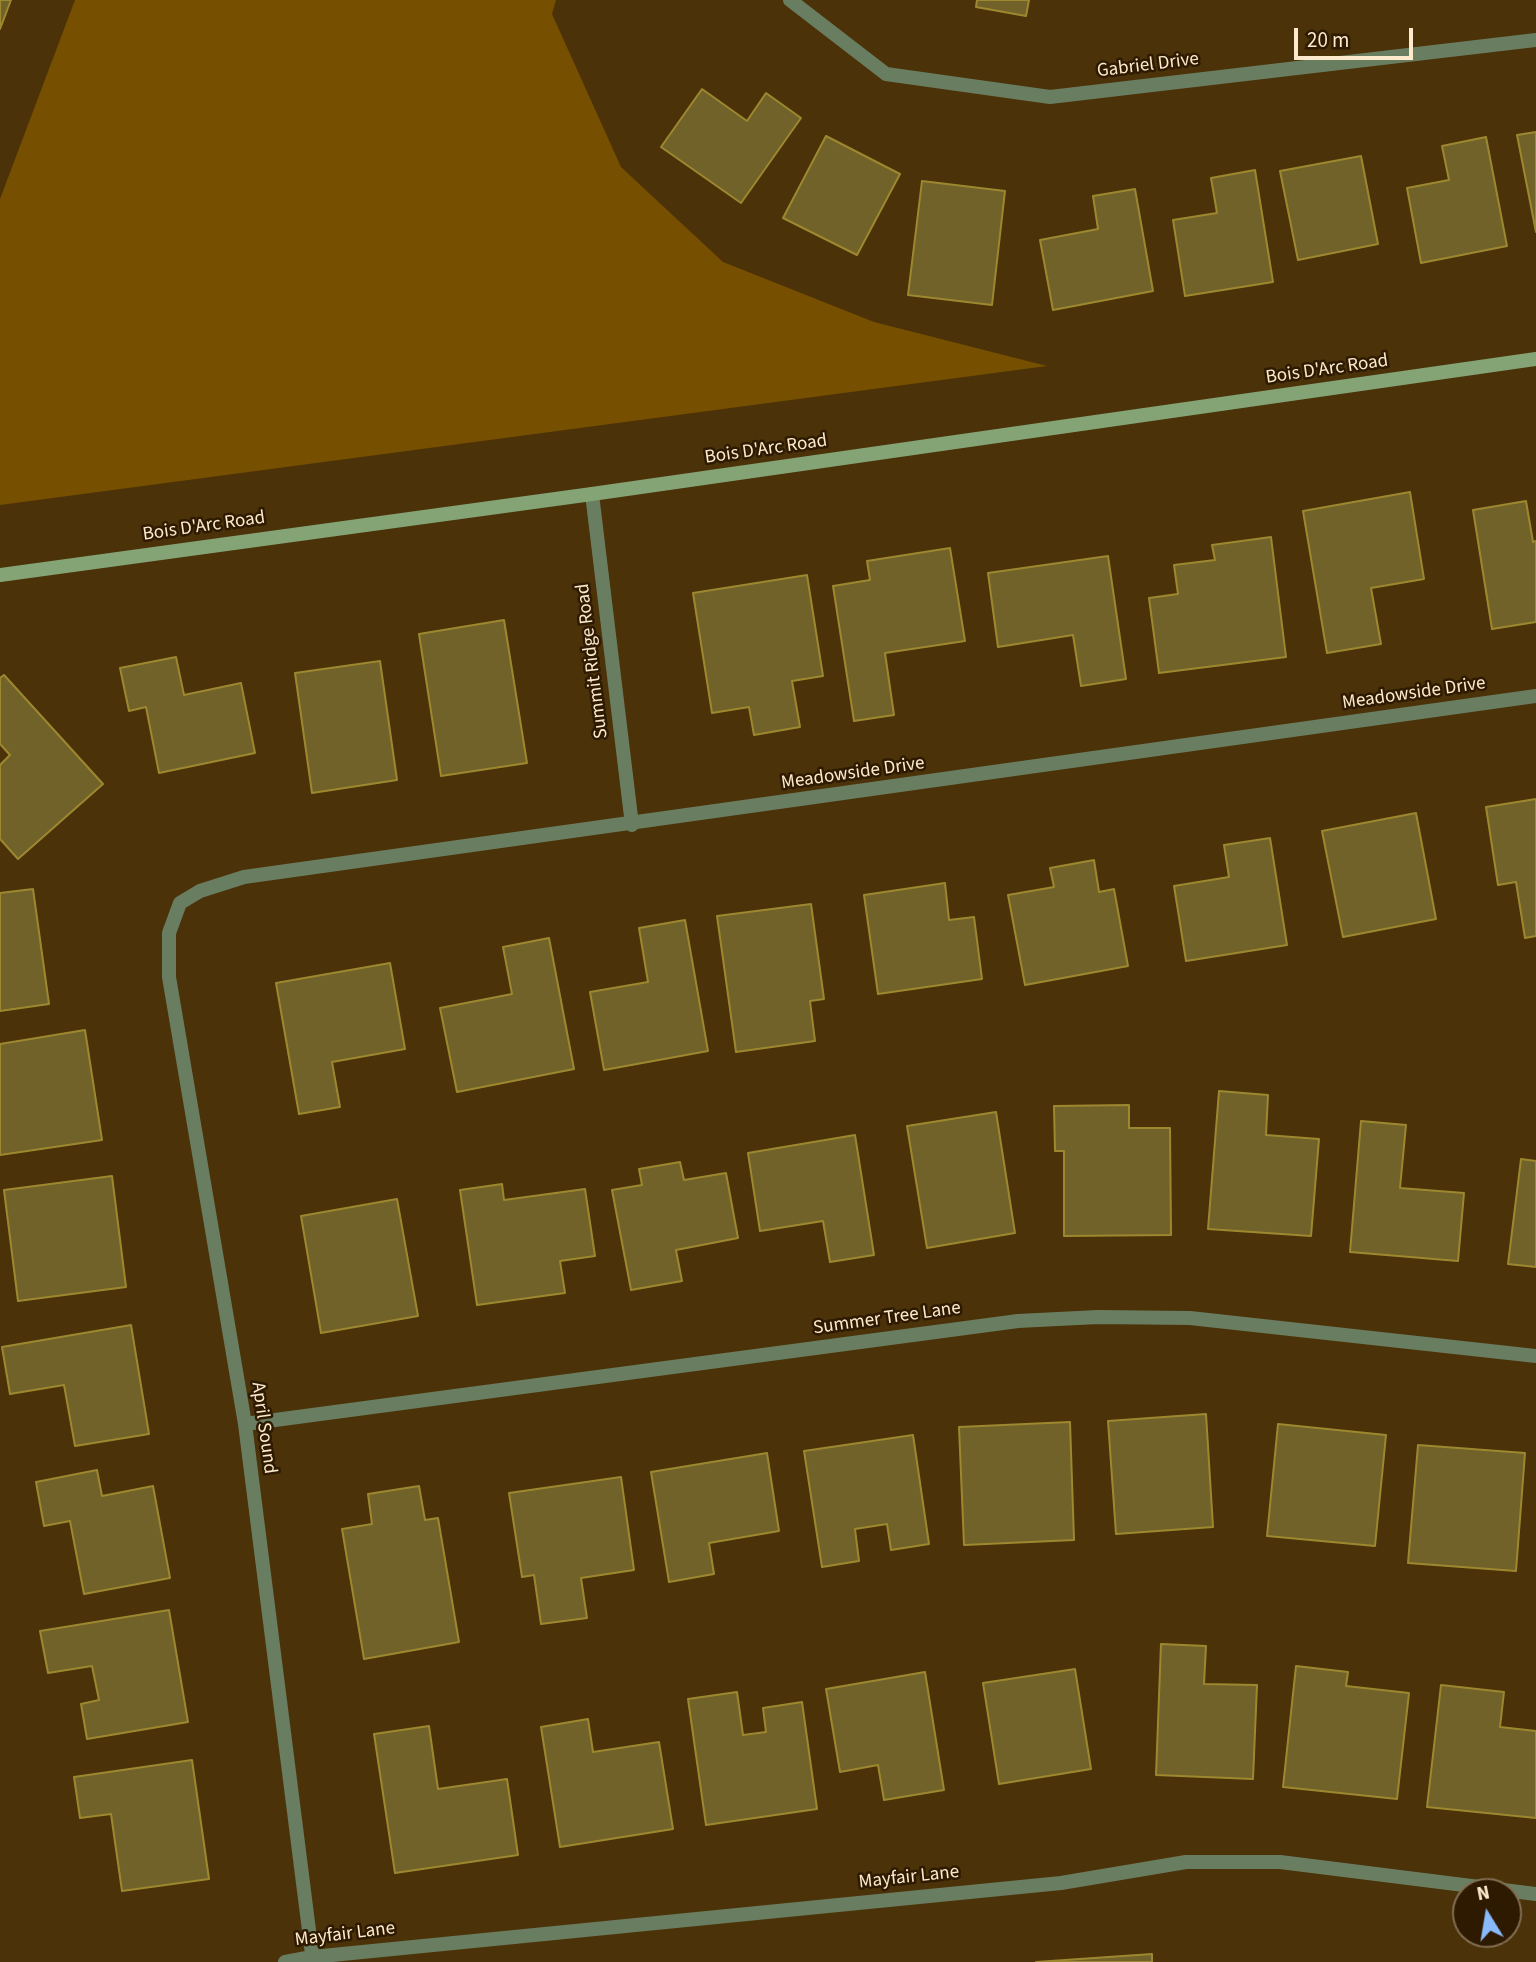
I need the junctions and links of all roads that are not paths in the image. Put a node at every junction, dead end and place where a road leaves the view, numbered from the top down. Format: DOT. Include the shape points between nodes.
graph roads {
  1 [pos="790,0"];
  2 [pos="1536,40"];
  3 [pos="1536,359"];
  4 [pos="592,494"];
  5 [pos="0,575"];
  6 [pos="1536,696"];
  7 [pos="632,825"];
  8 [pos="180,903"];
  9 [pos="1536,1356"];
  10 [pos="244,1424"];
  11 [pos="1536,1894"];
  12 [pos="312,1959"];
  13 [pos="285,1962"];
  1 -- 2 [label="street, Gabriel Drive" via="886,74 1050,97"];
  3 -- 4 [label="street, Bois D'Arc Road"];
  4 -- 5 [label="street, Bois D'Arc Road"];
  4 -- 7 [label="street, Summit Ridge Road"];
  6 -- 7 [label="street, Meadowside Drive"];
  7 -- 8 [label="street, Meadowside Drive" via="244,877 200,891"];
  8 -- 10 [label="street, April Sound" via="169,933 169,977"];
  9 -- 10 [label="street, Summer Tree Lane" via="1190,1318 1058,1319"];
  10 -- 12 [label="street, April Sound"];
  11 -- 12 [label="street, Mayfair Lane" via="1280,1862 1185,1862 1061,1883"];
  12 -- 13 [label="street, Mayfair Lane"];
}
